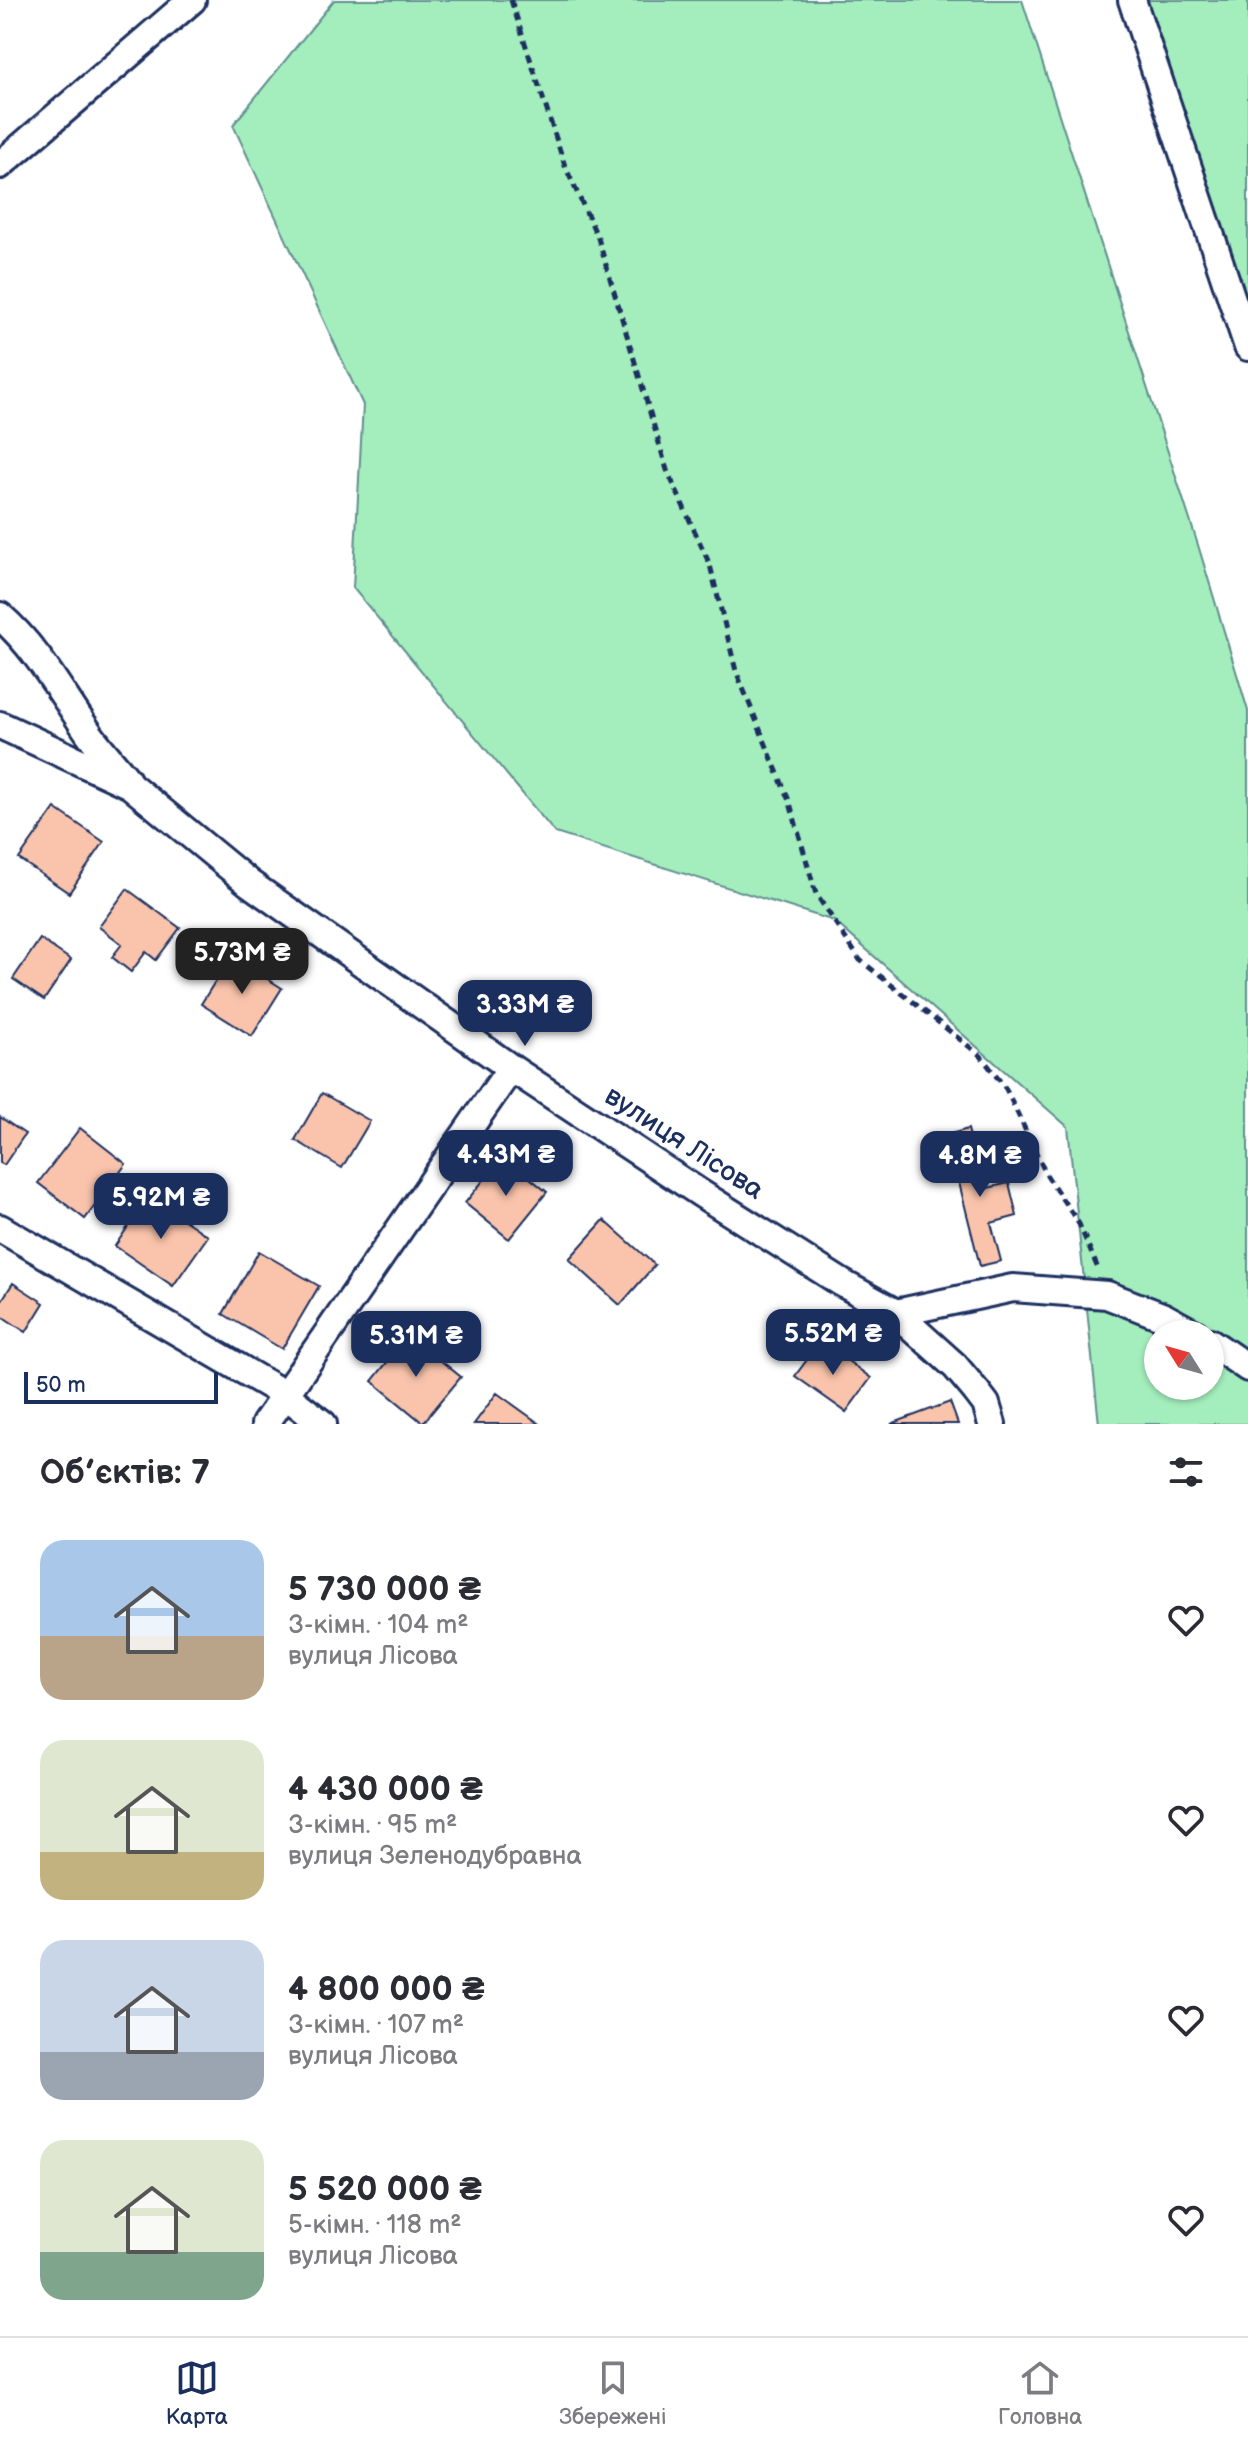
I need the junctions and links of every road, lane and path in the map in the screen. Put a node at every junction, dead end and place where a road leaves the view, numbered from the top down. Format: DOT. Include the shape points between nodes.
graph roads {
  1 [pos="192,0"];
  2 [pos="511,0"];
  3 [pos="1132,0"];
  4 [pos="0,165"];
  5 [pos="1248,347"];
  6 [pos="0,616"];
  7 [pos="0,725"];
  8 [pos="130,785"];
  9 [pos="511,1068"];
  10 [pos="0,1228"];
  11 [pos="1107,1295"];
  12 [pos="896,1313"];
  13 [pos="1169,1320"];
  14 [pos="1224,1352"];
  15 [pos="1248,1368"];
  16 [pos="284,1394"];
  17 [pos="265,1424"];
  18 [pos="323,1424"];
  19 [pos="992,1424"];
  1 -- 4 [label="street"];
  2 -- 11 [label="path" via="565,166 598,238 667,470 710,565 736,671 790,803 816,894 860,960 981,1056 1006,1089 1047,1176 1079,1224"];
  3 -- 5 [label="street"];
  6 -- 8 [label="street" via="49,670"];
  7 -- 8 [label="street, вулиця Лісова"];
  8 -- 9 [label="street, вулиця Лісова" via="249,883"];
  9 -- 12 [label="street, вулиця Лісова"];
  9 -- 16 [label="street"];
  10 -- 16 [label="street"];
  11 -- 12 [label="street" via="1013,1288"];
  11 -- 13 [label="street"];
  12 -- 19 [label="street, вулиця Лісова" via="955,1366 986,1404"];
  14 -- 15 [label="street"];
  16 -- 17 [label="street"];
  16 -- 18 [label="street"];
}
